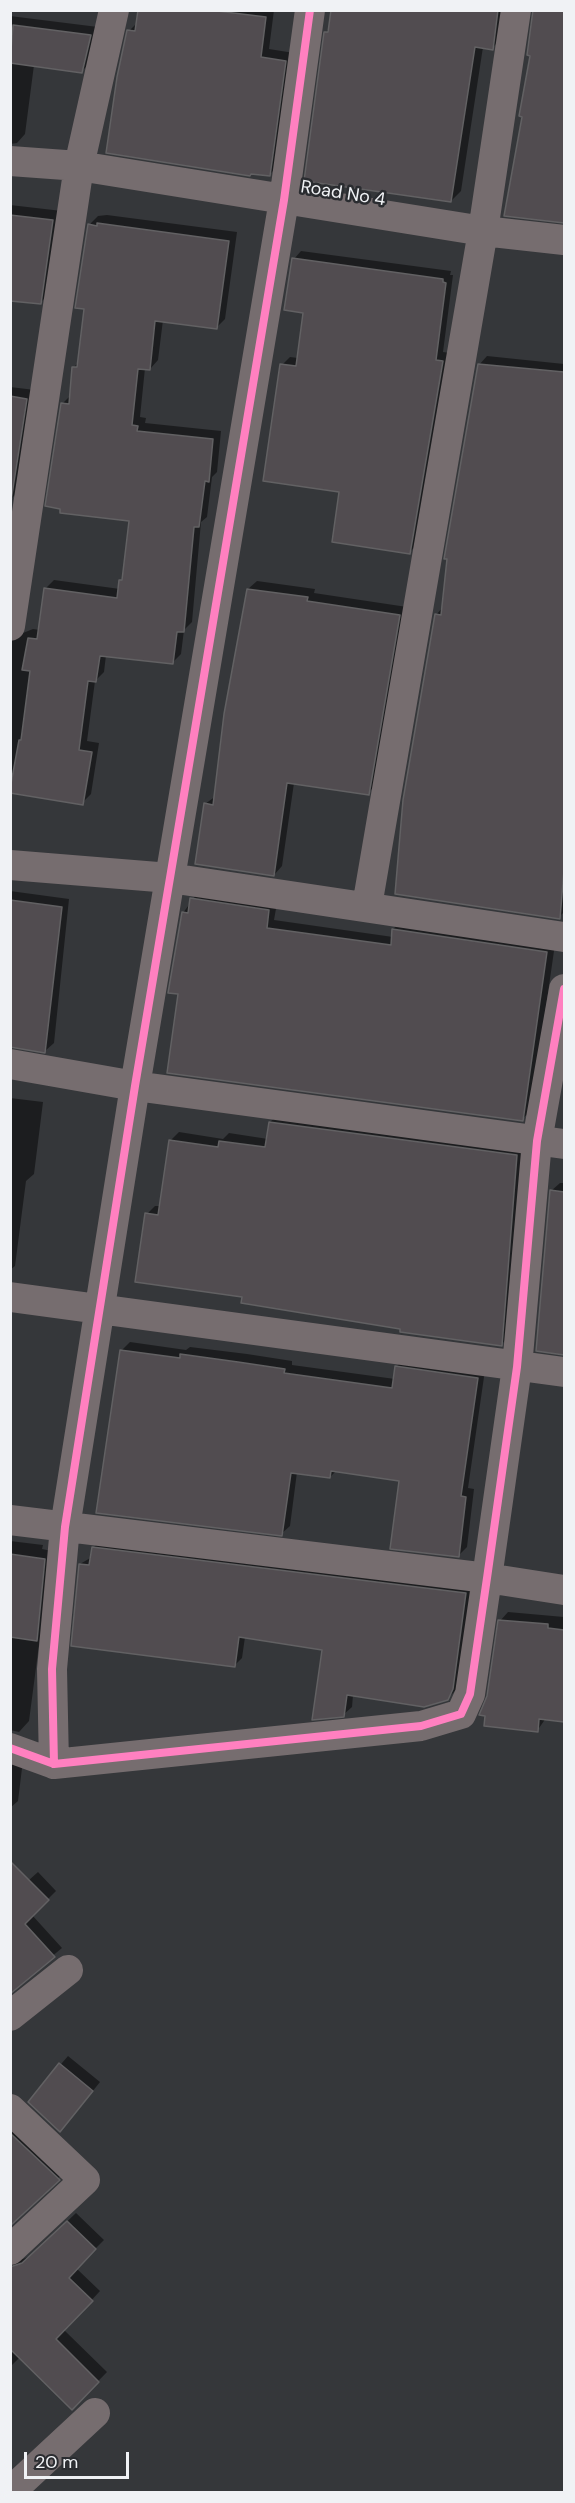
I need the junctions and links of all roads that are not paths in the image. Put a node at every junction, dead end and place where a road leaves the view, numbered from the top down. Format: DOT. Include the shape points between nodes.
graph roads {
  1 [pos="114,10"];
  2 [pos="310,10"];
  3 [pos="516,10"];
  4 [pos="10,161"];
  5 [pos="79,166"];
  6 [pos="284,200"];
  7 [pos="483,231"];
  8 [pos="564,240"];
  9 [pos="10,626"];
  10 [pos="10,865"];
  11 [pos="170,878"];
  12 [pos="367,906"];
  13 [pos="564,937"];
  14 [pos="564,989"];
  15 [pos="10,1064"];
  16 [pos="135,1086"];
  17 [pos="550,1143"];
  18 [pos="10,1296"];
  19 [pos="100,1310"];
  20 [pos="518,1367"];
  21 [pos="564,1372"];
  22 [pos="10,1520"];
  23 [pos="65,1527"];
  24 [pos="487,1578"];
  25 [pos="564,1590"];
  26 [pos="10,1748"];
  27 [pos="54,1764"];
  28 [pos="68,1970"];
  29 [pos="10,2016"];
  30 [pos="10,2109"];
  31 [pos="10,2250"];
  32 [pos="95,2413"];
  33 [pos="14,2489"];
  1 -- 5 [label="street"];
  2 -- 6 [label="street"];
  3 -- 7 [label="street"];
  4 -- 5 [label="street, Road No 4"];
  5 -- 6 [label="street, Road No 4"];
  5 -- 9 [label="street"];
  6 -- 7 [label="street, Road No 4"];
  6 -- 11 [label="street"];
  7 -- 8 [label="street, Road No 4"];
  7 -- 12 [label="street"];
  10 -- 11 [label="street"];
  11 -- 12 [label="street"];
  11 -- 16 [label="street"];
  12 -- 13 [label="street"];
  14 -- 17 [label="street"];
  15 -- 16 [label="street"];
  16 -- 17 [label="street"];
  16 -- 19 [label="street"];
  17 -- 20 [label="street"];
  18 -- 19 [label="street"];
  19 -- 20 [label="street"];
  19 -- 23 [label="street"];
  20 -- 21 [label="street"];
  20 -- 24 [label="street"];
  22 -- 23 [label="street"];
  23 -- 24 [label="street"];
  23 -- 27 [label="street" via="52,1669"];
  24 -- 25 [label="street"];
  24 -- 27 [label="street" via="470,1694 461,1714 421,1726"];
  26 -- 27 [label="street"];
  28 -- 29 [label="street"];
  30 -- 31 [label="street" via="85,2180"];
  32 -- 33 [label="street"];
}
